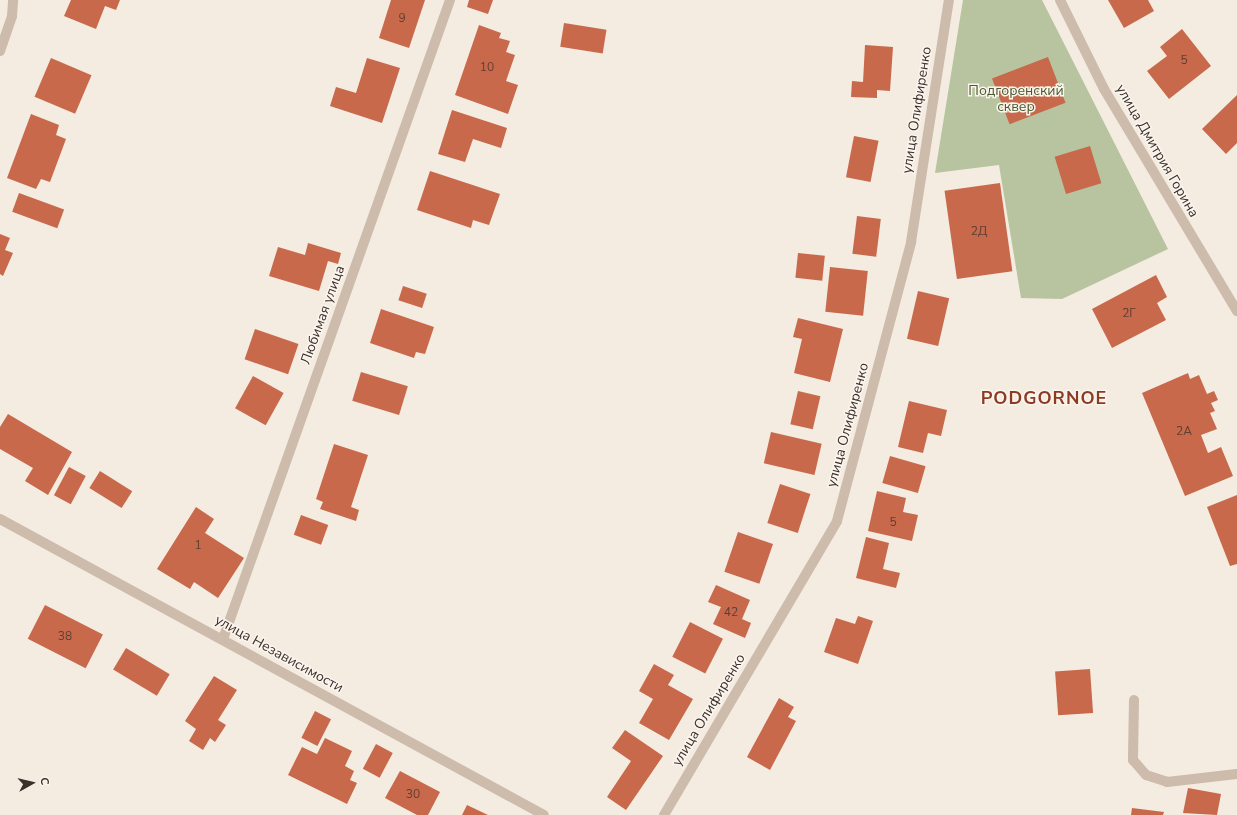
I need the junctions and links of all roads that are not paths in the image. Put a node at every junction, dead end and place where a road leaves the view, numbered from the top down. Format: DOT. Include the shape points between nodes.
graph roads {
  1 [pos="13,0"];
  2 [pos="450,0"];
  3 [pos="949,0"];
  4 [pos="1060,0"];
  5 [pos="0,51"];
  6 [pos="1237,311"];
  7 [pos="0,519"];
  8 [pos="223,639"];
  9 [pos="1134,700"];
  10 [pos="1237,774"];
  11 [pos="544,815"];
  12 [pos="664,815"];
  1 -- 5 [label="street" via="12,16"];
  2 -- 8 [label="street, Любимая улица"];
  3 -- 12 [label="street, улица Олифиренко" via="911,242 837,521"];
  4 -- 6 [label="street, улица Дмитрия Горина" via="1104,89"];
  7 -- 8 [label="street, улица Независимости"];
  8 -- 11 [label="street, улица Независимости"];
  9 -- 10 [label="street" via="1133,760 1146,775 1167,782"];
}
